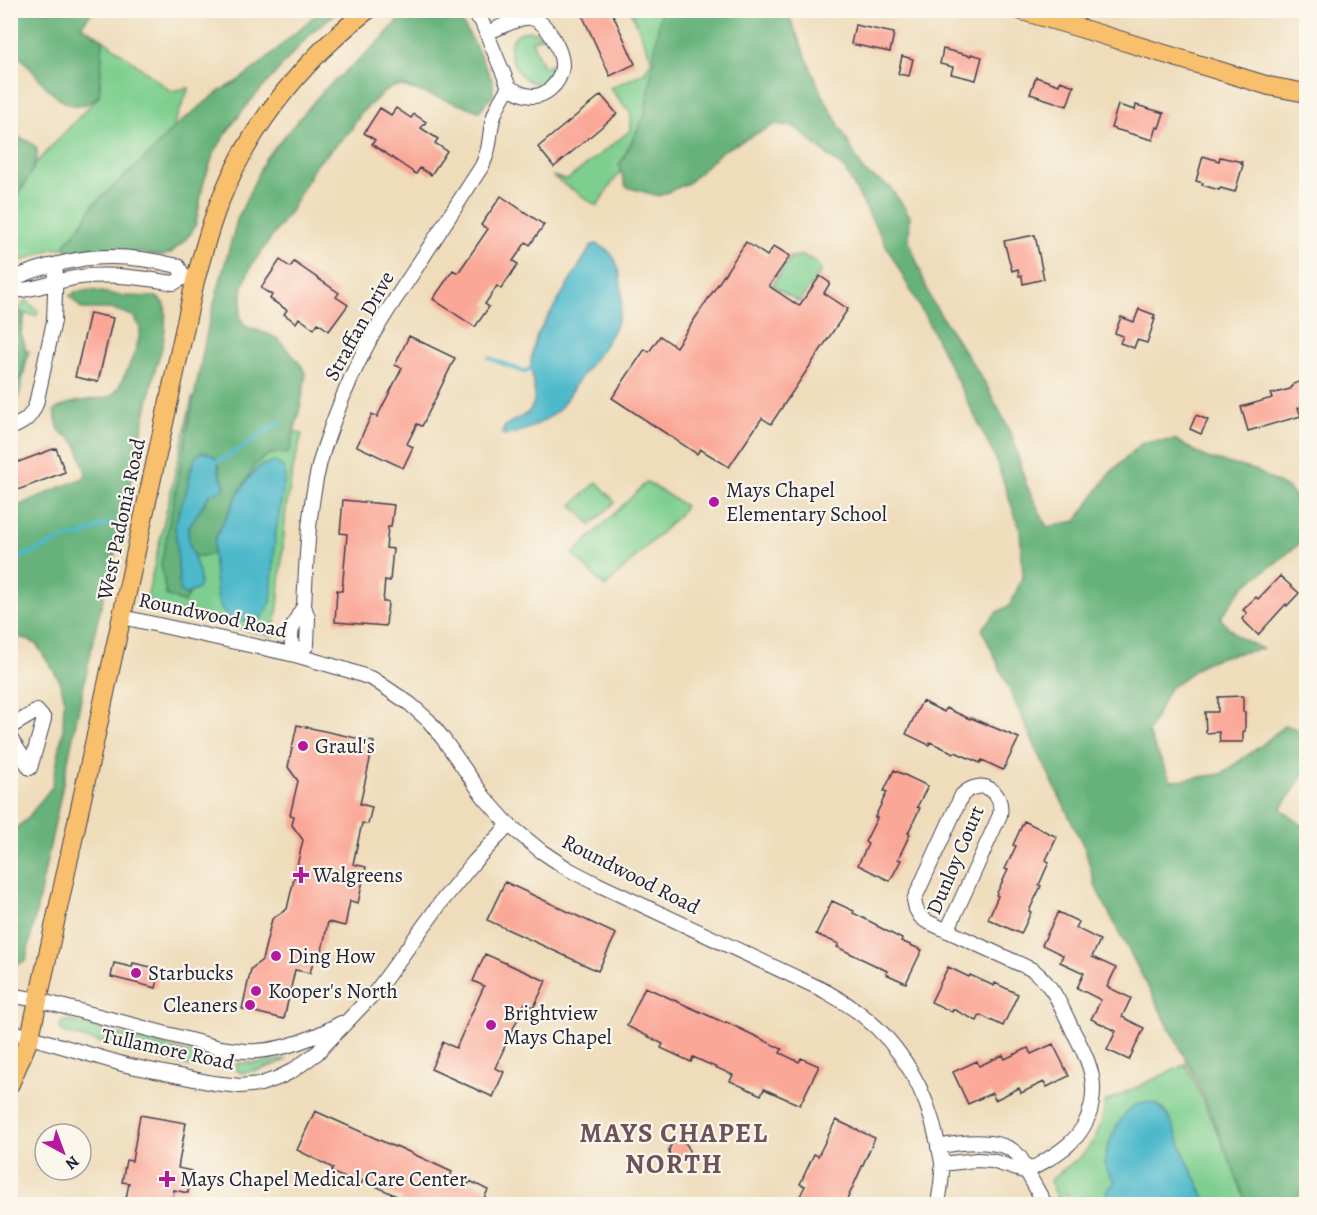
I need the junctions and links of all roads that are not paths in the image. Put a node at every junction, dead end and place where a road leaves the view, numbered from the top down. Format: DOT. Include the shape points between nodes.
graph roads {
  1 [pos="368,10"];
  2 [pos="470,10"];
  3 [pos="1019,10"];
  4 [pos="482,15"];
  5 [pos="487,33"];
  6 [pos="509,87"];
  7 [pos="1306,93"];
  8 [pos="56,265"];
  9 [pos="190,278"];
  10 [pos="10,281"];
  11 [pos="56,282"];
  12 [pos="10,291"];
  13 [pos="10,428"];
  14 [pos="122,617"];
  15 [pos="295,655"];
  16 [pos="10,727"];
  17 [pos="10,738"];
  18 [pos="509,825"];
  19 [pos="947,931"];
  20 [pos="10,995"];
  21 [pos="38,1000"];
  22 [pos="350,1019"];
  23 [pos="10,1031"];
  24 [pos="30,1037"];
  25 [pos="10,1084"];
  26 [pos="938,1147"];
  27 [pos="942,1164"];
  28 [pos="1027,1172"];
  29 [pos="938,1204"];
  30 [pos="1045,1204"];
  1 -- 9 [label="main road, West Padonia Road" via="305,67 260,124 231,174"];
  2 -- 4 [label="street"];
  3 -- 7 [label="main road" via="1269,86"];
  4 -- 5 [label="street"];
  5 -- 6 [label="street"];
  5 -- 6 [label="street" via="531,18 551,34 562,62 555,85 534,96"];
  6 -- 15 [label="street, Straffan Drive" via="493,121 488,155 382,320 347,386 316,480 304,606 290,641"];
  8 -- 9 [label="street" via="118,257 178,266"];
  8 -- 10 [label="street"];
  8 -- 11 [label="street"];
  9 -- 11 [label="street" via="174,283 118,275"];
  9 -- 14 [label="main road, West Padonia Road"];
  11 -- 12 [label="street"];
  11 -- 13 [label="street" via="54,321 36,404 27,420"];
  14 -- 15 [label="street, Roundwood Road"];
  14 -- 21 [label="main road, West Padonia Road"];
  15 -- 18 [label="street, Roundwood Road" via="373,679 410,704 429,721"];
  16 -- 17 [label="street" via="37,711 44,719 30,768"];
  18 -- 22 [label="street, Tullamore Road" via="467,869 382,984"];
  18 -- 26 [label="street, Roundwood Road" via="568,869 823,990 864,1016 903,1059 916,1080"];
  19 -- 19 [label="street, Dunloy Court" via="920,916 914,900 962,795 968,789 984,786 1000,802 1000,815"];
  19 -- 28 [label="street, Dunloy Court" via="1034,970 1045,980 1055,992 1088,1062 1093,1098 1087,1122 1069,1145"];
  20 -- 21 [label="street, Tullamore Road"];
  21 -- 22 [label="street, Tullamore Road" via="243,1051 284,1047"];
  21 -- 24 [label="main road, West Padonia Road"];
  22 -- 24 [label="street, Tullamore Road" via="317,1053 292,1071 261,1084 240,1086 126,1065"];
  23 -- 24 [label="street, Tullamore Road"];
  24 -- 25 [label="main road, West Padonia Road"];
  26 -- 27 [label="street, Roundwood Road"];
  26 -- 28 [label="street" via="975,1142 1001,1145 1021,1157"];
  27 -- 28 [label="street" via="992,1161"];
  27 -- 29 [label="street, Roundwood Road"];
  28 -- 30 [label="street"];
}
